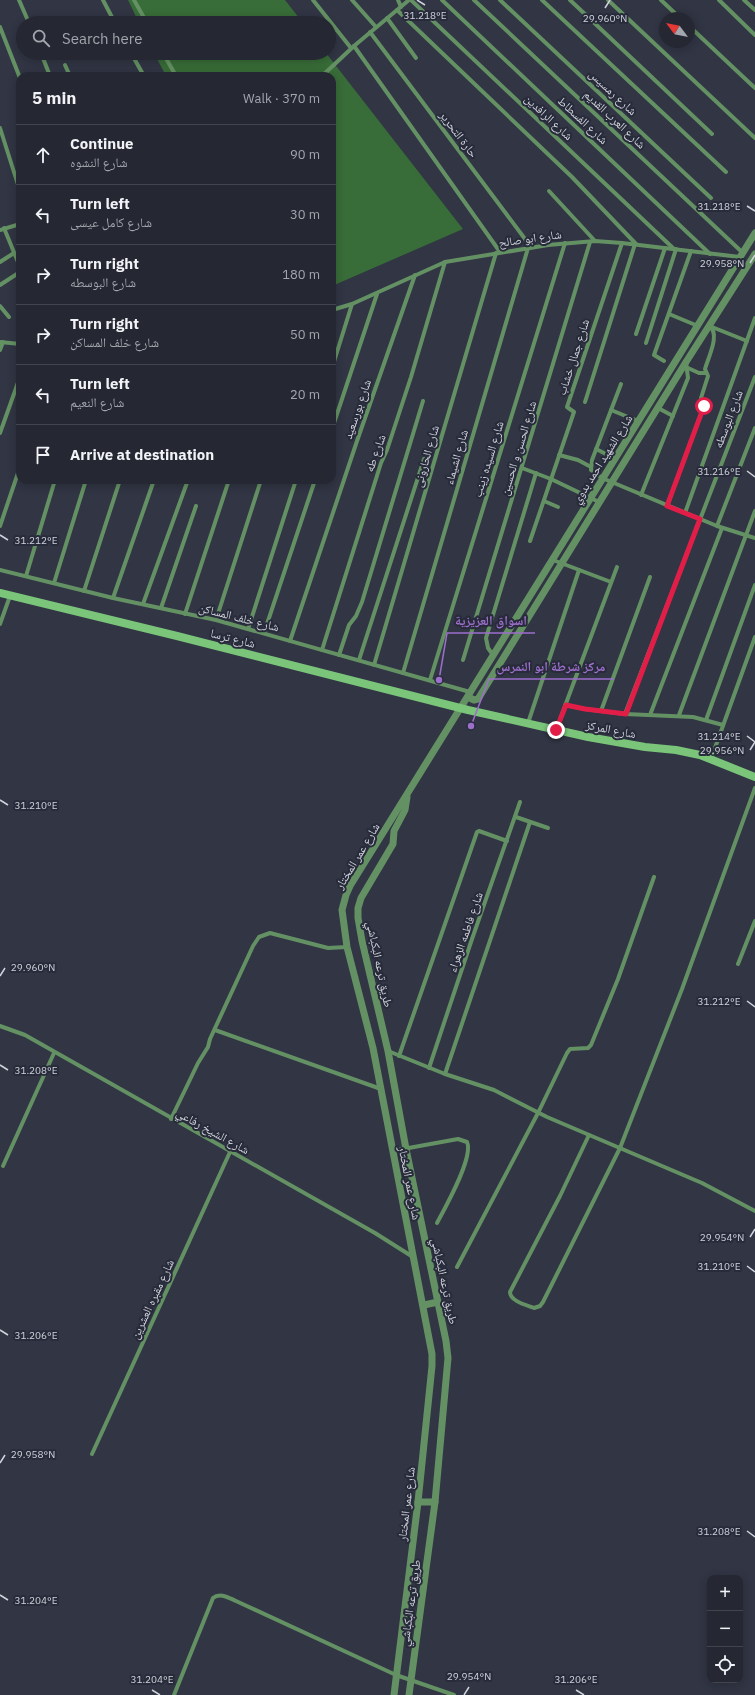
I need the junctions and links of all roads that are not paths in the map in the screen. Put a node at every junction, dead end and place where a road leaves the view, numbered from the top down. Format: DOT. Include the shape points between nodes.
graph roads {
  1 [pos="19,0"];
  2 [pos="103,0"];
  3 [pos="134,0"];
  4 [pos="313,0"];
  5 [pos="352,0"];
  6 [pos="398,0"];
  7 [pos="410,0"];
  8 [pos="442,0"];
  9 [pos="474,0"];
  10 [pos="500,0"];
  11 [pos="542,0"];
  12 [pos="570,0"];
  13 [pos="608,0"];
  14 [pos="661,0"];
  15 [pos="719,0"];
  16 [pos="744,0"];
  17 [pos="399,9"];
  18 [pos="755,10"];
  19 [pos="674,12"];
  20 [pos="26,16"];
  21 [pos="112,16"];
  22 [pos="142,16"];
  23 [pos="326,16"];
  24 [pos="387,18"];
  25 [pos="0,27"];
  26 [pos="376,27"];
  27 [pos="336,28"];
  28 [pos="370,32"];
  29 [pos="695,32"];
  30 [pos="755,35"];
  31 [pos="352,47"];
  32 [pos="416,58"];
  33 [pos="44,60"];
  34 [pos="136,60"];
  35 [pos="167,60"];
  36 [pos="65,65"];
  37 [pos="18,72"];
  38 [pos="48,72"];
  39 [pos="68,72"];
  40 [pos="142,72"];
  41 [pos="174,72"];
  42 [pos="326,72"];
  43 [pos="755,88"];
  44 [pos="0,128"];
  45 [pos="712,134"];
  46 [pos="755,138"];
  47 [pos="726,172"];
  48 [pos="16,178"];
  49 [pos="549,192"];
  50 [pos="711,198"];
  51 [pos="16,225"];
  52 [pos="1,228"];
  53 [pos="755,233"];
  54 [pos="593,242"];
  55 [pos="565,243"];
  56 [pos="622,243"];
  57 [pos="636,244"];
  58 [pos="530,248"];
  59 [pos="665,248"];
  60 [pos="675,249"];
  61 [pos="691,251"];
  62 [pos="498,252"];
  63 [pos="14,253"];
  64 [pos="710,254"];
  65 [pos="755,254"];
  66 [pos="742,255"];
  67 [pos="16,258"];
  68 [pos="0,262"];
  69 [pos="445,262"];
  70 [pos="16,275"];
  71 [pos="415,275"];
  72 [pos="0,285"];
  73 [pos="377,294"];
  74 [pos="352,304"];
  75 [pos="0,306"];
  76 [pos="336,309"];
  77 [pos="669,314"];
  78 [pos="9,317"];
  79 [pos="755,318"];
  80 [pos="698,326"];
  81 [pos="710,327"];
  82 [pos="636,334"];
  83 [pos="1,342"];
  84 [pos="747,342"];
  85 [pos="646,343"];
  86 [pos="16,344"];
  87 [pos="0,350"];
  88 [pos="336,355"];
  89 [pos="664,360"];
  90 [pos="687,365"];
  91 [pos="706,373"];
  92 [pos="755,377"];
  93 [pos="621,384"];
  94 [pos="16,391"];
  95 [pos="423,401"];
  96 [pos="585,402"];
  97 [pos="658,408"];
  98 [pos="611,410"];
  99 [pos="673,416"];
  100 [pos="336,417"];
  101 [pos="638,421"];
  102 [pos="755,428"];
  103 [pos="0,433"];
  104 [pos="596,449"];
  105 [pos="606,454"];
  106 [pos="559,455"];
  107 [pos="424,459"];
  108 [pos="591,467"];
  109 [pos="522,468"];
  110 [pos="536,473"];
  111 [pos="16,478"];
  112 [pos="602,478"];
  113 [pos="551,479"];
  114 [pos="612,482"];
  115 [pos="54,484"];
  116 [pos="85,484"];
  117 [pos="119,484"];
  118 [pos="153,484"];
  119 [pos="187,484"];
  120 [pos="228,484"];
  121 [pos="260,484"];
  122 [pos="295,484"];
  123 [pos="314,484"];
  124 [pos="641,495"];
  125 [pos="590,498"];
  126 [pos="544,501"];
  127 [pos="599,502"];
  128 [pos="196,506"];
  129 [pos="667,506"];
  130 [pos="558,507"];
  131 [pos="755,511"];
  132 [pos="685,513"];
  133 [pos="700,519"];
  134 [pos="0,526"];
  135 [pos="717,526"];
  136 [pos="722,528"];
  137 [pos="746,536"];
  138 [pos="755,538"];
  139 [pos="530,541"];
  140 [pos="553,560"];
  141 [pos="561,564"];
  142 [pos="617,568"];
  143 [pos="0,570"];
  144 [pos="579,570"];
  145 [pos="26,576"];
  146 [pos="650,577"];
  147 [pos="611,582"];
  148 [pos="54,583"];
  149 [pos="755,585"];
  150 [pos="84,591"];
  151 [pos="0,593"];
  152 [pos="10,596"];
  153 [pos="113,598"];
  154 [pos="143,604"];
  155 [pos="161,608"];
  156 [pos="185,614"];
  157 [pos="216,620"];
  158 [pos="0,624"];
  159 [pos="248,629"];
  160 [pos="264,633"];
  161 [pos="755,637"];
  162 [pos="290,641"];
  163 [pos="322,650"];
  164 [pos="339,655"];
  165 [pos="493,655"];
  166 [pos="359,660"];
  167 [pos="463,660"];
  168 [pos="374,665"];
  169 [pos="403,673"];
  170 [pos="430,680"];
  171 [pos="469,695"];
  172 [pos="566,705"];
  173 [pos="460,709"];
  174 [pos="601,711"];
  175 [pos="626,714"];
  176 [pos="650,715"];
  177 [pos="679,715"];
  178 [pos="706,720"];
  179 [pos="528,724"];
  180 [pos="723,725"];
  181 [pos="556,730"];
  182 [pos="711,759"];
  183 [pos="755,776"];
  184 [pos="755,788"];
  185 [pos="408,793"];
  186 [pos="520,802"];
  187 [pos="516,817"];
  188 [pos="530,822"];
  189 [pos="548,828"];
  190 [pos="508,841"];
  191 [pos="654,877"];
  192 [pos="755,921"];
  193 [pos="347,947"];
  194 [pos="738,964"];
  195 [pos="0,1026"];
  196 [pos="215,1030"];
  197 [pos="381,1047"];
  198 [pos="54,1053"];
  199 [pos="399,1056"];
  200 [pos="429,1068"];
  201 [pos="445,1074"];
  202 [pos="382,1090"];
  203 [pos="538,1113"];
  204 [pos="393,1115"];
  205 [pos="171,1119"];
  206 [pos="590,1135"];
  207 [pos="620,1148"];
  208 [pos="403,1149"];
  209 [pos="393,1151"];
  210 [pos="230,1152"];
  211 [pos="3,1166"];
  212 [pos="755,1211"];
  213 [pos="437,1223"];
  214 [pos="413,1257"];
  215 [pos="457,1267"];
  216 [pos="431,1304"];
  217 [pos="92,1454"];
  218 [pos="426,1502"];
  219 [pos="398,1676"];
  220 [pos="409,1679"];
  221 [pos="174,1695"];
  222 [pos="394,1695"];
  223 [pos="409,1695"];
  224 [pos="454,1695"];
  1 -- 20 [label="street"];
  2 -- 21 [label="street"];
  3 -- 22 [label="street"];
  4 -- 23 [label="street"];
  5 -- 26 [label="street"];
  6 -- 17 [label="street"];
  7 -- 17 [label="street"];
  7 -- 60 [label="street, شارع الرافدين"];
  8 -- 64 [label="street, شارع الفسطاط"];
  9 -- 66 [label="street, شارع العرب القديم"];
  10 -- 50 [label="street, شارع رمسيس"];
  11 -- 47 [label="street"];
  12 -- 45 [label="street"];
  13 -- 46 [label="street"];
  14 -- 19 [label="street"];
  15 -- 30 [label="street"];
  16 -- 18 [label="street"];
  17 -- 24 [label="street"];
  17 -- 57 [label="street" via="572,177"];
  24 -- 26 [label="street"];
  24 -- 32 [label="street"];
  25 -- 37 [label="street"];
  26 -- 28 [label="street"];
  27 -- 31 [label="street"];
  28 -- 31 [label="street"];
  28 -- 58 [label="street, حارة التحرير"];
  29 -- 43 [label="street"];
  31 -- 42 [label="street"];
  31 -- 62 [label="street"];
  33 -- 38 [label="street"];
  34 -- 40 [label="street"];
  35 -- 41 [label="street"];
  36 -- 39 [label="street"];
  44 -- 48 [label="street"];
  49 -- 54 [label="street"];
  51 -- 52 [label="street"];
  52 -- 63 [label="street"];
  53 -- 66 [label="street, شارع الشهيد احمد بدوي"];
  54 -- 55 [label="street, شارع ابو صالح"];
  54 -- 56 [label="street, شارع ابو صالح"];
  54 -- 109 [label="street, شارع الحسن و الحسين"];
  55 -- 58 [label="street, شارع ابو صالح"];
  55 -- 170 [label="street, شارع السيده زينب"];
  56 -- 57 [label="street, شارع ابو صالح"];
  56 -- 106 [label="street, شارع جمال خشاب" via="567,407 574,412"];
  57 -- 59 [label="street, شارع ابو صالح"];
  57 -- 96 [label="street"];
  58 -- 62 [label="street, شارع ابو صالح"];
  58 -- 169 [label="street, شارع الشيماء"];
  59 -- 60 [label="street, شارع ابو صالح"];
  59 -- 82 [label="street"];
  60 -- 61 [label="street, شارع ابو صالح"];
  60 -- 85 [label="street"];
  61 -- 64 [label="street, شارع ابو صالح"];
  61 -- 77 [label="street"];
  62 -- 69 [label="street, شارع ابو صالح"];
  62 -- 168 [label="street, شارع الحارونى"];
  63 -- 67 [label="street"];
  63 -- 68 [label="street"];
  64 -- 66 [label="street, شارع ابو صالح"];
  65 -- 81 [label="street, شارع الشهيد احمد بدوي"];
  66 -- 80 [label="street, شارع الشهيد احمد بدوي"];
  69 -- 71 [label="street, شارع ابو صالح"];
  69 -- 163 [label="street, شارع طه" via="411,377"];
  70 -- 72 [label="street"];
  71 -- 73 [label="street, شارع ابو صالح"];
  71 -- 162 [label="street, شارع بورسعيد" via="356,441"];
  73 -- 74 [label="street, شارع ابو صالح"];
  73 -- 100 [label="street"];
  74 -- 76 [label="street, شارع ابو صالح"];
  74 -- 88 [label="street"];
  75 -- 78 [label="street"];
  77 -- 80 [label="street"];
  77 -- 89 [label="street" via="654,355"];
  79 -- 84 [label="street"];
  80 -- 101 [label="street, شارع الشهيد احمد بدوي"];
  81 -- 84 [label="street"];
  81 -- 90 [label="street, شارع الشهيد احمد بدوي"];
  81 -- 91 [label="street" via="715,336"];
  83 -- 86 [label="street"];
  83 -- 87 [label="street"];
  84 -- 132 [label="street"];
  90 -- 91 [label="street" via="699,373"];
  90 -- 97 [label="street, شارع الشهيد احمد بدوي"];
  90 -- 99 [label="street" via="688,378"];
  91 -- 129 [label="street" via="708,376 701,400 704,406"];
  92 -- 133 [label="street, شارع البوسطه"];
  93 -- 98 [label="street"];
  94 -- 103 [label="street"];
  95 -- 164 [label="street" via="362,602 349,625"];
  97 -- 99 [label="street"];
  97 -- 114 [label="street, شارع الشهيد احمد بدوي"];
  98 -- 101 [label="street"];
  98 -- 104 [label="street"];
  99 -- 124 [label="street"];
  101 -- 112 [label="street, شارع الشهيد احمد بدوي"];
  102 -- 135 [label="street"];
  104 -- 105 [label="street"];
  104 -- 108 [label="street"];
  106 -- 108 [label="street"];
  106 -- 113 [label="street, شارع جمال خشاب"];
  107 -- 166 [label="street"];
  108 -- 112 [label="street" via="593,473"];
  109 -- 110 [label="street"];
  109 -- 167 [label="street, شارع الحسن و الحسين"];
  110 -- 113 [label="street"];
  110 -- 165 [label="street" via="486,638"];
  111 -- 134 [label="street"];
  112 -- 114 [label="street"];
  112 -- 125 [label="street, شارع الشهيد احمد بدوي"];
  113 -- 125 [label="street"];
  113 -- 126 [label="street, شارع جمال خشاب"];
  114 -- 124 [label="street"];
  114 -- 127 [label="street, شارع الشهيد احمد بدوي"];
  115 -- 145 [label="street"];
  116 -- 148 [label="street"];
  117 -- 150 [label="street"];
  118 -- 153 [label="street"];
  119 -- 154 [label="street"];
  120 -- 156 [label="street"];
  121 -- 157 [label="street"];
  122 -- 159 [label="street"];
  123 -- 160 [label="street"];
  124 -- 129 [label="street"];
  125 -- 127 [label="street"];
  125 -- 140 [label="street, شارع الشهيد احمد بدوي"];
  126 -- 130 [label="street"];
  126 -- 139 [label="street, شارع جمال خشاب"];
  127 -- 141 [label="street, شارع الشهيد احمد بدوي"];
  128 -- 155 [label="street"];
  129 -- 132 [label="street"];
  131 -- 137 [label="street"];
  132 -- 133 [label="street"];
  133 -- 135 [label="street"];
  133 -- 175 [label="street, شارع البوسطه"];
  135 -- 136 [label="street"];
  136 -- 137 [label="street"];
  136 -- 176 [label="street"];
  137 -- 138 [label="street"];
  137 -- 177 [label="street"];
  140 -- 141 [label="street"];
  140 -- 165 [label="street, شارع الشهيد احمد بدوي"];
  141 -- 144 [label="street"];
  141 -- 171 [label="street, شارع الشهيد احمد بدوي" via="478,699 474,700"];
  142 -- 147 [label="street"];
  143 -- 145 [label="street, شارع خلف المساكن"];
  144 -- 147 [label="street"];
  144 -- 179 [label="street"];
  145 -- 148 [label="street, شارع خلف المساكن"];
  146 -- 174 [label="street"];
  147 -- 172 [label="street"];
  148 -- 150 [label="street, شارع خلف المساكن"];
  149 -- 178 [label="street"];
  150 -- 153 [label="street, شارع خلف المساكن"];
  151 -- 152 [label="main road, شارع ترسا"];
  152 -- 158 [label="street"];
  152 -- 173 [label="main road, شارع ترسا" via="178,636"];
  153 -- 154 [label="street, شارع خلف المساكن"];
  154 -- 155 [label="street, شارع خلف المساكن"];
  155 -- 156 [label="street, شارع خلف المساكن"];
  156 -- 157 [label="street, شارع خلف المساكن"];
  157 -- 159 [label="street, شارع خلف المساكن"];
  159 -- 160 [label="street, شارع خلف المساكن"];
  160 -- 162 [label="street, شارع خلف المساكن"];
  161 -- 180 [label="street"];
  162 -- 163 [label="street, شارع خلف المساكن"];
  163 -- 164 [label="street, شارع خلف المساكن"];
  164 -- 166 [label="street, شارع خلف المساكن"];
  165 -- 171 [label="street, شارع الشهيد احمد بدوي"];
  166 -- 168 [label="street, شارع خلف المساكن"];
  168 -- 169 [label="street, شارع خلف المساكن"];
  169 -- 170 [label="street, شارع خلف المساكن"];
  170 -- 171 [label="street, شارع خلف المساكن"];
  171 -- 173 [label="street, شارع الشهيد احمد بدوي"];
  172 -- 174 [label="street"];
  172 -- 181 [label="street"];
  173 -- 179 [label="main road, شارع المركز"];
  173 -- 185 [label="street, شارع عمر المختار"];
  174 -- 175 [label="street"];
  175 -- 176 [label="street"];
  176 -- 177 [label="street"];
  177 -- 178 [label="street"];
  178 -- 180 [label="street"];
  179 -- 181 [label="main road, شارع المركز"];
  180 -- 182 [label="street"];
  181 -- 182 [label="main road, شارع المركز" via="645,747 688,752"];
  182 -- 183 [label="main road, شارع المركز"];
  184 -- 207 [label="street" via="682,989"];
  185 -- 193 [label="street, شارع عمر المختار" via="346,894 342,919"];
  185 -- 197 [label="street, طريق ترعه البكباشي" via="405,810 394,832 393,844 358,908"];
  186 -- 187 [label="street, شارع فاطمه الزهراء"];
  187 -- 188 [label="street"];
  187 -- 190 [label="street, شارع فاطمه الزهراء"];
  188 -- 189 [label="street"];
  188 -- 201 [label="street"];
  190 -- 199 [label="street" via="477,832"];
  190 -- 200 [label="street, شارع فاطمه الزهراء"];
  191 -- 203 [label="street" via="618,979 591,1045 588,1048 570,1049"];
  192 -- 194 [label="street"];
  193 -- 196 [label="street" via="328,948 270,933 264,934 255,942"];
  193 -- 197 [label="street, شارع عمر المختار"];
  195 -- 198 [label="street, شارع الشيخ رفاعي" via="25,1035"];
  196 -- 202 [label="street"];
  196 -- 205 [label="street"];
  197 -- 199 [label="street"];
  197 -- 202 [label="street, شارع عمر المختار"];
  197 -- 204 [label="street, طريق ترعه البكباشي"];
  198 -- 205 [label="street, شارع الشيخ رفاعي"];
  198 -- 211 [label="street"];
  199 -- 200 [label="street"];
  200 -- 201 [label="street"];
  201 -- 203 [label="street" via="494,1090"];
  202 -- 204 [label="street, شارع عمر المختار"];
  203 -- 206 [label="street"];
  203 -- 215 [label="street"];
  204 -- 208 [label="street, طريق ترعه البكباشي"];
  204 -- 209 [label="street, شارع عمر المختار"];
  205 -- 210 [label="street, شارع الشيخ رفاعي"];
  206 -- 207 [label="street"];
  206 -- 207 [label="street" via="510,1292 514,1300 534,1308 543,1302"];
  207 -- 212 [label="street" via="702,1183"];
  208 -- 209 [label="street"];
  208 -- 213 [label="street" via="458,1139 467,1142 469,1153"];
  208 -- 216 [label="street, طريق ترعه البكباشي"];
  209 -- 214 [label="street, شارع عمر المختار"];
  210 -- 214 [label="street, شارع الشيخ رفاعي"];
  210 -- 217 [label="street, شارع مقبره العشرين"];
  214 -- 216 [label="street, شارع عمر المختار"];
  216 -- 218 [label="street, شارع عمر المختار" via="432,1366"];
  216 -- 218 [label="street, طريق ترعه البكباشي" via="446,1341 448,1358"];
  218 -- 219 [label="street, شارع عمر المختار"];
  218 -- 220 [label="street, طريق ترعه البكباشي"];
  219 -- 220 [label="street"];
  219 -- 221 [label="street" via="236,1601 216,1595"];
  219 -- 222 [label="street, شارع عمر المختار"];
  220 -- 223 [label="street, طريق ترعه البكباشي"];
  220 -- 224 [label="street"];
}
